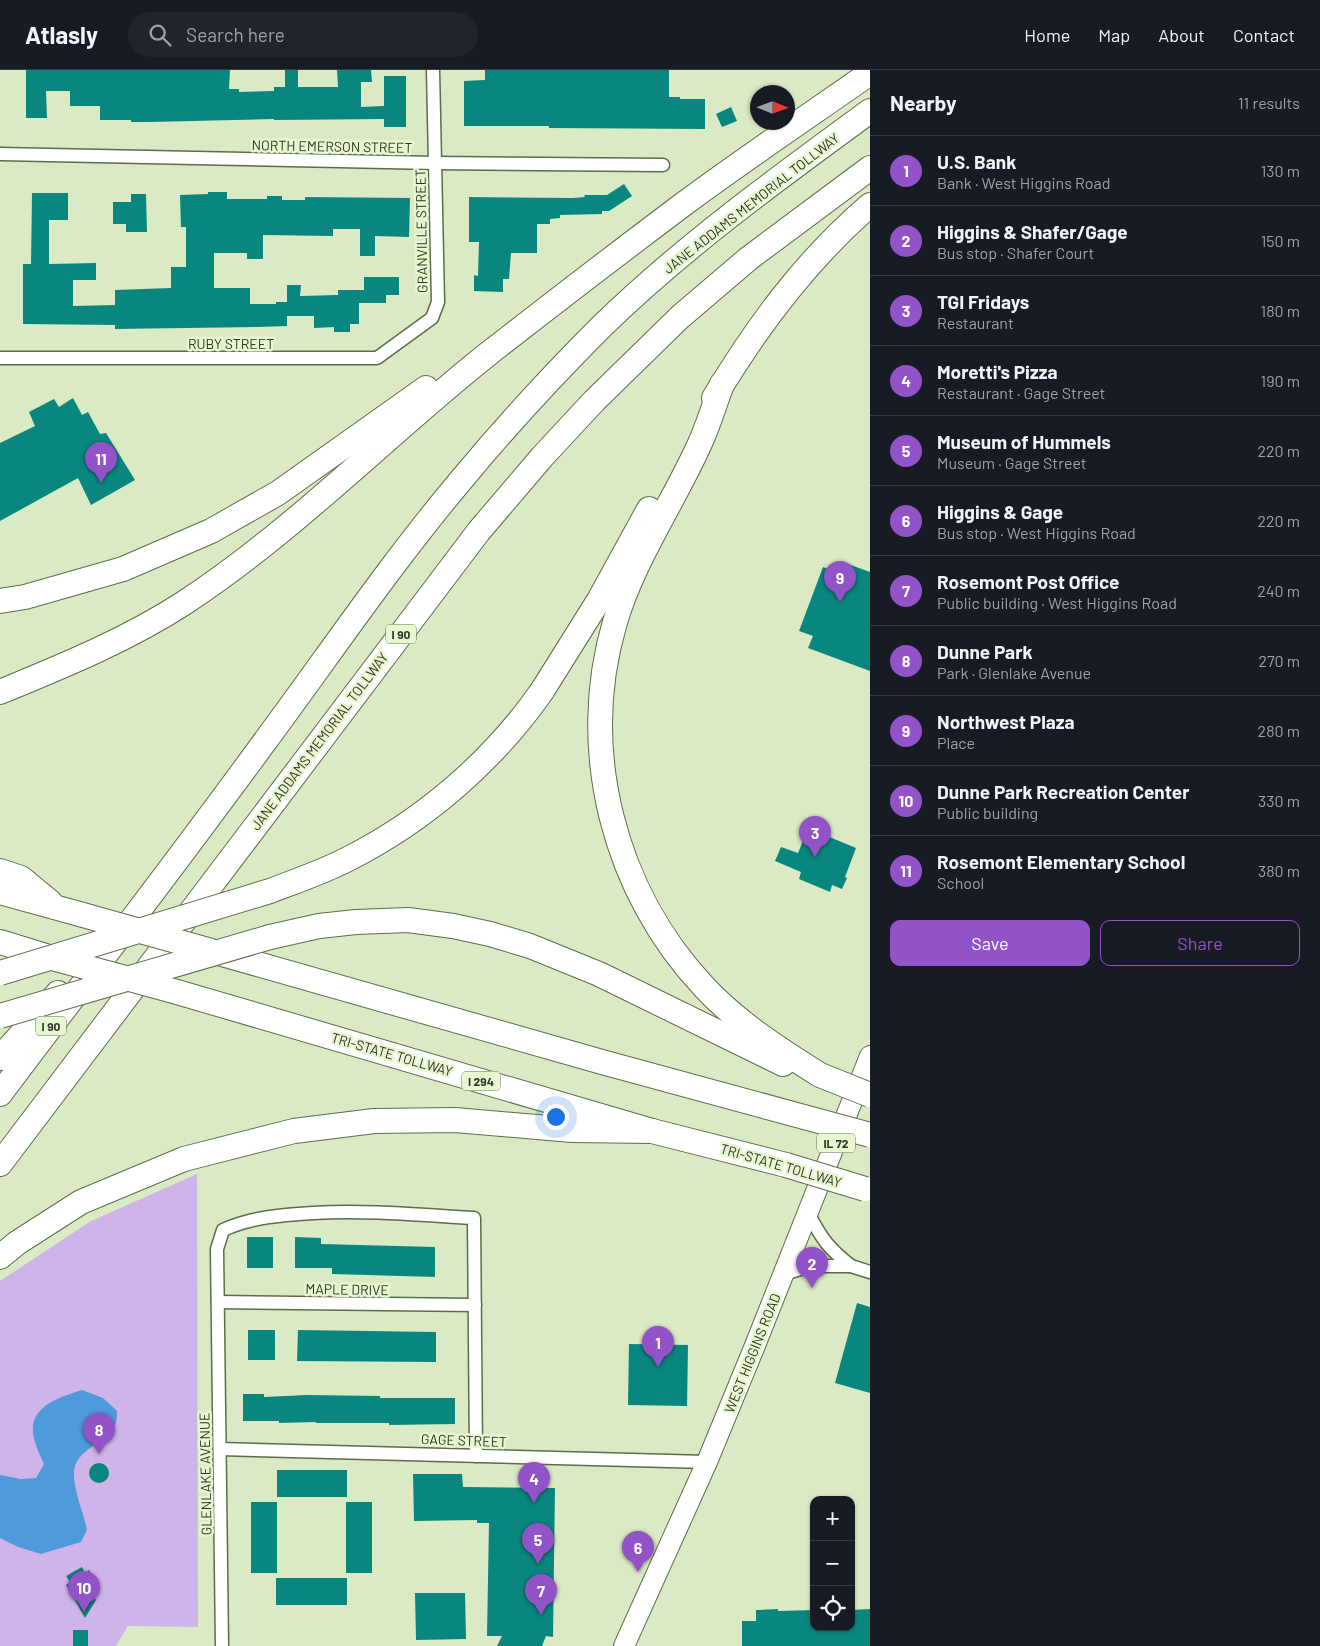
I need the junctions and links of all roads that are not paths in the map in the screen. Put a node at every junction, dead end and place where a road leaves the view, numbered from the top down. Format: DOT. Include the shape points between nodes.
graph roads {
  1 [pos="433,70"];
  2 [pos="870,73"];
  3 [pos="870,112"];
  4 [pos="0,154"];
  5 [pos="435,163"];
  6 [pos="663,166"];
  7 [pos="870,168"];
  8 [pos="870,205"];
  9 [pos="438,302"];
  10 [pos="487,355"];
  11 [pos="0,358"];
  12 [pos="722,384"];
  13 [pos="0,601"];
  14 [pos="0,692"];
  15 [pos="0,871"];
  16 [pos="0,892"];
  17 [pos="57,908"];
  18 [pos="0,942"];
  19 [pos="102,958"];
  20 [pos="0,973"];
  21 [pos="0,1016"];
  22 [pos="870,1056"];
  23 [pos="0,1058"];
  24 [pos="820,1075"];
  25 [pos="0,1094"];
  26 [pos="870,1094"];
  27 [pos="652,1131"];
  28 [pos="870,1135"];
  29 [pos="0,1164"];
  30 [pos="868,1190"];
  31 [pos="808,1213"];
  32 [pos="0,1257"];
  33 [pos="851,1266"];
  34 [pos="870,1272"];
  35 [pos="784,1274"];
  36 [pos="218,1302"];
  37 [pos="475,1305"];
  38 [pos="220,1448"];
  39 [pos="476,1456"];
  40 [pos="707,1462"];
  41 [pos="222,1646"];
  42 [pos="624,1646"];
  1 -- 5 [label="street, GRANVILLE STREET"];
  2 -- 10 [label="highway" via="683,205"];
  3 -- 19 [label="highway, JANE ADDAMS MEMORIAL TOLLWAY / I 90" via="707,234 663,271 602,326 525,407 409,545"];
  4 -- 5 [label="street, NORTH EMERSON STREET"];
  5 -- 6 [label="street, NORTH EMERSON STREET"];
  5 -- 9 [label="street, GRANVILLE STREET"];
  7 -- 29 [label="highway, JANE ADDAMS MEMORIAL TOLLWAY / I 90" via="748,258 680,317 542,457 479,531"];
  8 -- 12 [label="highway" via="814,258 746,346"];
  9 -- 11 [label="street, RUBY STREET" via="432,318 377,358"];
  10 -- 13 [label="highway" via="444,376 278,493 211,531 123,570"];
  10 -- 14 [label="highway" via="268,543 184,603 117,641"];
  12 -- 20 [label="highway, bridge" via="599,600 542,691 475,769 429,808 348,859 304,879"];
  12 -- 24 [label="highway" via="702,440 629,582 615,622 605,662 600,707 606,792 616,836 631,876 651,917 679,958 706,989 746,1025"];
  15 -- 17 [label="highway" via="20,878"];
  16 -- 17 [label="highway"];
  17 -- 28 [label="highway, bridge"];
  18 -- 27 [label="highway, TRI-STATE TOLLWAY / I 294, bridge"];
  19 -- 23 [label="highway" via="64,986"];
  19 -- 25 [label="highway, JANE ADDAMS MEMORIAL TOLLWAY / I 90"];
  21 -- 24 [label="highway, bridge" via="270,937 319,926 408,920 453,926 530,946 599,974 779,1063"];
  22 -- 31 [label="main road, WEST HIGGINS ROAD / IL 72"];
  24 -- 26 [label="highway, bridge"];
  27 -- 30 [label="highway, TRI-STATE TOLLWAY / I 294, bridge" via="786,1165"];
  27 -- 32 [label="highway" via="572,1130 455,1120 374,1122 294,1131 184,1159 81,1202 17,1242"];
  31 -- 33 [label="street" via="822,1239"];
  31 -- 35 [label="main road, WEST HIGGINS ROAD / IL 72"];
  33 -- 34 [label="street"];
  33 -- 35 [label="street" via="810,1266"];
  35 -- 40 [label="main road, WEST HIGGINS ROAD / IL 72"];
  36 -- 37 [label="street, MAPLE DRIVE"];
  36 -- 37 [label="street, GLENLAKE AVENUE" via="217,1249 223,1230 241,1222 275,1215 352,1211 474,1218"];
  36 -- 38 [label="street, GLENLAKE AVENUE"];
  37 -- 39 [label="street"];
  38 -- 39 [label="street, GAGE STREET"];
  38 -- 41 [label="street, GLENLAKE AVENUE"];
  39 -- 40 [label="street, GAGE STREET"];
  40 -- 42 [label="main road, WEST HIGGINS ROAD / IL 72"];
}
